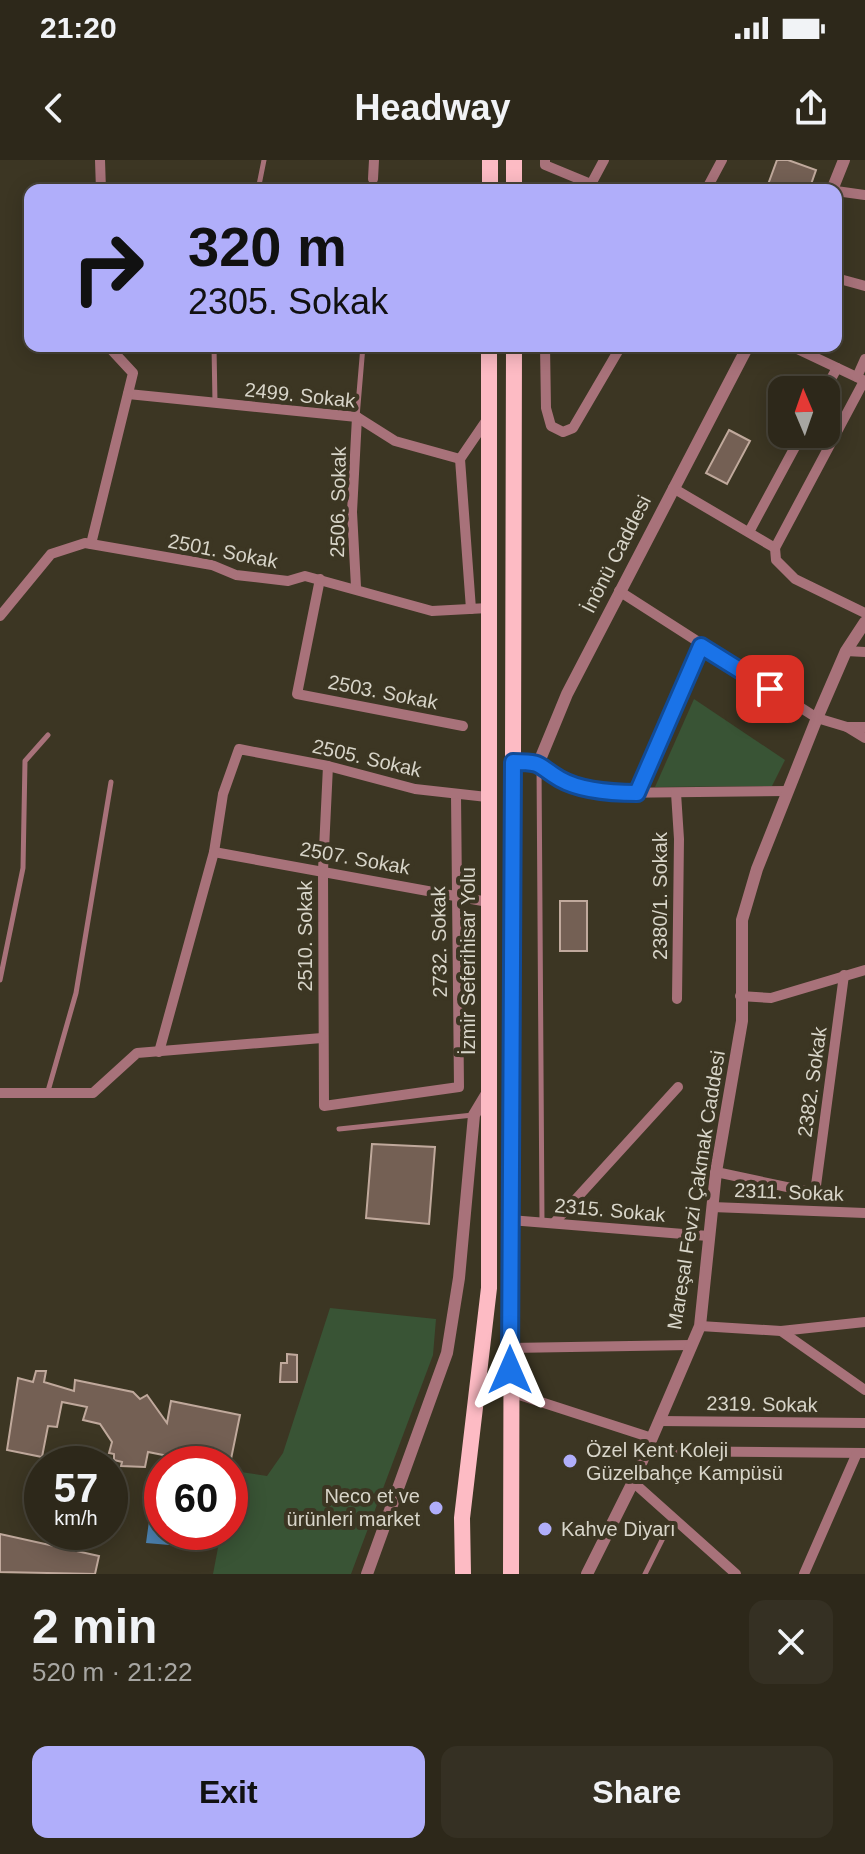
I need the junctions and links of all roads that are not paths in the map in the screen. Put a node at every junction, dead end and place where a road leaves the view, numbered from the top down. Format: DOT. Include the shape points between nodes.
graph roads {
  1 [pos="100,160"];
  2 [pos="264,160"];
  3 [pos="374,160"];
  4 [pos="490,160"];
  5 [pos="514,160"];
  6 [pos="604,160"];
  7 [pos="722,160"];
  8 [pos="843,160"];
  9 [pos="545,163"];
  10 [pos="373,179"];
  11 [pos="101,184"];
  12 [pos="259,184"];
  13 [pos="490,184"];
  14 [pos="514,184"];
  15 [pos="584,184"];
  16 [pos="592,184"];
  17 [pos="709,184"];
  18 [pos="836,184"];
  19 [pos="842,191"];
  20 [pos="865,195"];
  21 [pos="842,280"];
  22 [pos="865,286"];
  23 [pos="114,352"];
  24 [pos="214,352"];
  25 [pos="362,352"];
  26 [pos="489,352"];
  27 [pos="514,352"];
  28 [pos="545,352"];
  29 [pos="617,352"];
  30 [pos="745,352"];
  31 [pos="804,352"];
  32 [pos="865,359"];
  33 [pos="837,368"];
  34 [pos="833,376"];
  35 [pos="862,380"];
  36 [pos="128,394"];
  37 [pos="215,404"];
  38 [pos="489,416"];
  39 [pos="357,417"];
  40 [pos="794,448"];
  41 [pos="460,459"];
  42 [pos="673,488"];
  43 [pos="749,532"];
  44 [pos="91,544"];
  45 [pos="775,548"];
  46 [pos="320,579"];
  47 [pos="356,587"];
  48 [pos="619,591"];
  49 [pos="488,608"];
  50 [pos="471,609"];
  51 [pos="865,613"];
  52 [pos="0,616"];
  53 [pos="865,622"];
  54 [pos="701,646"];
  55 [pos="846,651"];
  56 [pos="865,652"];
  57 [pos="817,718"];
  58 [pos="463,726"];
  59 [pos="847,727"];
  60 [pos="865,727"];
  61 [pos="48,735"];
  62 [pos="865,738"];
  63 [pos="513,762"];
  64 [pos="539,762"];
  65 [pos="328,766"];
  66 [pos="111,782"];
  67 [pos="788,791"];
  68 [pos="637,793"];
  69 [pos="676,793"];
  70 [pos="456,795"];
  71 [pos="487,797"];
  72 [pos="214,852"];
  73 [pos="323,870"];
  74 [pos="456,895"];
  75 [pos="488,902"];
  76 [pos="865,970"];
  77 [pos="844,975"];
  78 [pos="0,980"];
  79 [pos="740,996"];
  80 [pos="677,999"];
  81 [pos="322,1038"];
  82 [pos="159,1052"];
  83 [pos="678,1087"];
  84 [pos="489,1090"];
  85 [pos="48,1091"];
  86 [pos="0,1093"];
  87 [pos="324,1106"];
  88 [pos="474,1115"];
  89 [pos="339,1129"];
  90 [pos="716,1172"];
  91 [pos="815,1193"];
  92 [pos="712,1207"];
  93 [pos="865,1213"];
  94 [pos="510,1220"];
  95 [pos="548,1223"];
  96 [pos="708,1236"];
  97 [pos="865,1322"];
  98 [pos="700,1326"];
  99 [pos="781,1331"];
  100 [pos="691,1345"];
  101 [pos="510,1348"];
  102 [pos="865,1390"];
  103 [pos="510,1392"];
  104 [pos="659,1421"];
  105 [pos="865,1423"];
  106 [pos="652,1438"];
  107 [pos="646,1451"];
  108 [pos="861,1453"];
  109 [pos="633,1482"];
  110 [pos="673,1517"];
  111 [pos="367,1574"];
  112 [pos="463,1574"];
  113 [pos="511,1574"];
  114 [pos="587,1574"];
  115 [pos="645,1574"];
  116 [pos="736,1574"];
  117 [pos="804,1574"];
  1 -- 11 [label="street"];
  2 -- 12 [label="lane"];
  3 -- 10 [label="street"];
  4 -- 13 [label="main road"];
  5 -- 14 [label="main road"];
  6 -- 16 [label="street"];
  7 -- 17 [label="street"];
  8 -- 18 [label="street"];
  9 -- 15 [label="street"];
  19 -- 20 [label="street"];
  21 -- 22 [label="street"];
  23 -- 36 [label="street" via="133,373"];
  24 -- 37 [label="lane"];
  25 -- 39 [label="lane"];
  26 -- 38 [label="main road, İzmir Seferihisar Yolu"];
  27 -- 63 [label="main road"];
  28 -- 29 [label="street" via="546,408 551,426 563,432 573,428"];
  30 -- 42 [label="street, İnönü Caddesi"];
  31 -- 33 [label="street"];
  32 -- 35 [label="street"];
  33 -- 34 [label="street"];
  33 -- 35 [label="street"];
  35 -- 45 [label="street"];
  36 -- 37 [label="street, 2499. Sokak"];
  36 -- 44 [label="street"];
  37 -- 39 [label="street, 2499. Sokak"];
  38 -- 41 [label="street"];
  38 -- 49 [label="main road, İzmir Seferihisar Yolu"];
  39 -- 41 [label="street, 2499. Sokak" via="395,441"];
  39 -- 47 [label="street, 2506. Sokak" via="352,512"];
  40 -- 43 [label="street"];
  41 -- 50 [label="street"];
  42 -- 43 [label="street"];
  42 -- 48 [label="street, İnönü Caddesi"];
  43 -- 45 [label="street"];
  44 -- 46 [label="street, 2501. Sokak" via="212,565 236,575"];
  44 -- 52 [label="street" via="51,554"];
  45 -- 51 [label="street" via="776,560 795,579"];
  46 -- 47 [label="street, 2501. Sokak"];
  46 -- 58 [label="street, 2503. Sokak" via="297,694"];
  47 -- 50 [label="street, 2501. Sokak" via="432,611"];
  48 -- 54 [label="street"];
  48 -- 64 [label="street, İnönü Caddesi"];
  49 -- 50 [label="street, 2501. Sokak"];
  49 -- 71 [label="main road, İzmir Seferihisar Yolu"];
  53 -- 55 [label="street, Mareşal Fevzi Çakmak Caddesi"];
  54 -- 57 [label="street"];
  54 -- 68 [label="street"];
  55 -- 56 [label="street"];
  55 -- 57 [label="street, Mareşal Fevzi Çakmak Caddesi"];
  57 -- 59 [label="street"];
  57 -- 67 [label="street, Mareşal Fevzi Çakmak Caddesi"];
  59 -- 60 [label="street"];
  59 -- 62 [label="street"];
  61 -- 78 [label="lane" via="25,761 23,868"];
  63 -- 64 [label="street"];
  63 -- 94 [label="main road"];
  64 -- 68 [label="street" via="561,780 610,793"];
  64 -- 95 [label="lane"];
  65 -- 70 [label="street, 2505. Sokak"];
  65 -- 72 [label="street, 2505. Sokak" via="239,749 223,794"];
  65 -- 73 [label="street, 2510. Sokak"];
  66 -- 85 [label="lane" via="76,993"];
  67 -- 69 [label="street"];
  67 -- 79 [label="street, Mareşal Fevzi Çakmak Caddesi" via="742,920"];
  68 -- 69 [label="street"];
  69 -- 80 [label="street, 2380/1. Sokak"];
  70 -- 71 [label="street, 2505. Sokak"];
  70 -- 74 [label="street, 2732. Sokak"];
  71 -- 75 [label="main road, İzmir Seferihisar Yolu"];
  72 -- 73 [label="street, 2507. Sokak"];
  72 -- 82 [label="street"];
  73 -- 74 [label="street, 2507. Sokak"];
  73 -- 81 [label="street, 2510. Sokak"];
  74 -- 75 [label="street, 2507. Sokak"];
  74 -- 87 [label="street, 2732. Sokak" via="459,1087"];
  75 -- 84 [label="main road, İzmir Seferihisar Yolu"];
  76 -- 77 [label="street"];
  77 -- 79 [label="street" via="771,998"];
  77 -- 91 [label="street, 2382. Sokak"];
  79 -- 90 [label="street, Mareşal Fevzi Çakmak Caddesi" via="742,1021"];
  81 -- 82 [label="street"];
  81 -- 87 [label="street, 2510. Sokak"];
  82 -- 85 [label="street" via="137,1053 93,1093"];
  83 -- 95 [label="street"];
  84 -- 88 [label="street"];
  84 -- 112 [label="main road, İzmir Seferihisar Yolu" via="489,1288 462,1518"];
  85 -- 86 [label="street"];
  88 -- 89 [label="lane"];
  88 -- 111 [label="street" via="447,1353"];
  90 -- 91 [label="street, 2311. Sokak"];
  90 -- 92 [label="street, Mareşal Fevzi Çakmak Caddesi"];
  92 -- 93 [label="street, 2311. Sokak"];
  92 -- 96 [label="street, Mareşal Fevzi Çakmak Caddesi"];
  94 -- 95 [label="street, 2315. Sokak"];
  94 -- 101 [label="main road"];
  95 -- 96 [label="street, 2315. Sokak"];
  96 -- 98 [label="street, Mareşal Fevzi Çakmak Caddesi"];
  97 -- 99 [label="street"];
  98 -- 99 [label="street"];
  98 -- 100 [label="street, Mareşal Fevzi Çakmak Caddesi"];
  99 -- 102 [label="street"];
  100 -- 101 [label="street"];
  100 -- 104 [label="street, Mareşal Fevzi Çakmak Caddesi"];
  101 -- 103 [label="main road"];
  103 -- 106 [label="street"];
  103 -- 113 [label="main road"];
  104 -- 105 [label="street, 2319. Sokak"];
  104 -- 106 [label="street, Mareşal Fevzi Çakmak Caddesi"];
  106 -- 107 [label="street, Mareşal Fevzi Çakmak Caddesi"];
  107 -- 108 [label="street"];
  107 -- 109 [label="street, Mareşal Fevzi Çakmak Caddesi"];
  108 -- 117 [label="street"];
  109 -- 110 [label="street"];
  109 -- 114 [label="street, Mareşal Fevzi Çakmak Caddesi"];
  110 -- 115 [label="lane"];
  110 -- 116 [label="street"];
}
